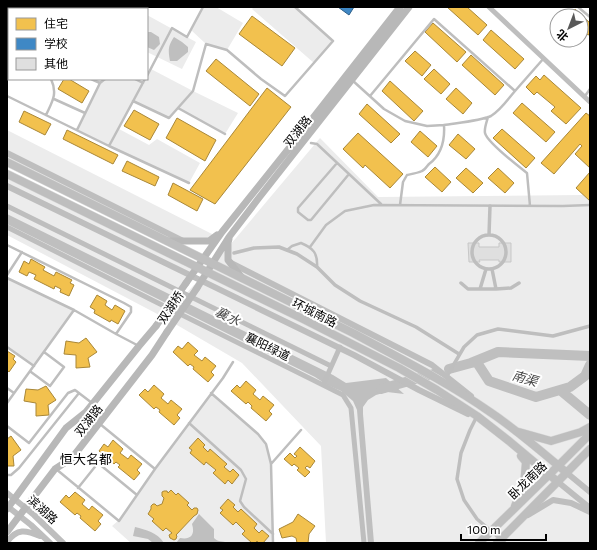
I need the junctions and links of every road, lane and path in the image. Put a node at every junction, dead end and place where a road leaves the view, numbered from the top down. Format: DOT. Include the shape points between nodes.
graph roads {
  1 [pos="99,7"];
  2 [pos="203,7"];
  3 [pos="295,7"];
  4 [pos="400,7"];
  5 [pos="409,7"];
  6 [pos="489,7"];
  7 [pos="578,7"];
  8 [pos="104,8"];
  9 [pos="590,17"];
  10 [pos="544,58"];
  11 [pos="148,74"];
  12 [pos="51,80"];
  13 [pos="94,80"];
  14 [pos="104,80"];
  15 [pos="137,80"];
  16 [pos="145,80"];
  17 [pos="351,80"];
  18 [pos="100,83"];
  19 [pos="143,83"];
  20 [pos="590,89"];
  21 [pos="515,91"];
  22 [pos="7,96"];
  23 [pos="370,96"];
  24 [pos="585,97"];
  25 [pos="54,99"];
  26 [pos="134,101"];
  27 [pos="590,102"];
  28 [pos="178,108"];
  29 [pos="85,113"];
  30 [pos="46,115"];
  31 [pos="488,117"];
  32 [pos="444,125"];
  33 [pos="76,130"];
  34 [pos="225,134"];
  35 [pos="311,144"];
  36 [pos="109,146"];
  37 [pos="7,153"];
  38 [pos="7,162"];
  39 [pos="337,163"];
  40 [pos="7,174"];
  41 [pos="349,174"];
  42 [pos="189,183"];
  43 [pos="7,186"];
  44 [pos="382,205"];
  45 [pos="400,205"];
  46 [pos="590,205"];
  47 [pos="7,206"];
  48 [pos="490,206"];
  49 [pos="530,206"];
  50 [pos="7,227"];
  51 [pos="222,232"];
  52 [pos="489,235"];
  53 [pos="229,237"];
  54 [pos="185,241"];
  55 [pos="167,242"];
  56 [pos="7,245"];
  57 [pos="310,247"];
  58 [pos="287,250"];
  59 [pos="22,252"];
  60 [pos="234,254"];
  61 [pos="203,259"];
  62 [pos="212,264"];
  63 [pos="231,264"];
  64 [pos="198,267"];
  65 [pos="317,267"];
  66 [pos="486,268"];
  67 [pos="492,269"];
  68 [pos="207,272"];
  69 [pos="7,276"];
  70 [pos="191,276"];
  71 [pos="242,278"];
  72 [pos="202,281"];
  73 [pos="461,283"];
  74 [pos="519,284"];
  75 [pos="480,289"];
  76 [pos="496,289"];
  77 [pos="74,310"];
  78 [pos="590,326"];
  79 [pos="116,334"];
  80 [pos="139,346"];
  81 [pos="7,347"];
  82 [pos="340,347"];
  83 [pos="44,352"];
  84 [pos="459,354"];
  85 [pos="152,355"];
  86 [pos="233,362"];
  87 [pos="34,366"];
  88 [pos="331,367"];
  89 [pos="31,372"];
  90 [pos="445,379"];
  91 [pos="323,384"];
  92 [pos="7,388"];
  93 [pos="14,393"];
  94 [pos="78,393"];
  95 [pos="211,393"];
  96 [pos="7,403"];
  97 [pos="93,404"];
  98 [pos="476,418"];
  99 [pos="484,422"];
  100 [pos="189,423"];
  101 [pos="99,424"];
  102 [pos="7,426"];
  103 [pos="590,427"];
  104 [pos="301,430"];
  105 [pos="515,431"];
  106 [pos="590,434"];
  107 [pos="509,441"];
  108 [pos="590,448"];
  109 [pos="271,464"];
  110 [pos="558,466"];
  111 [pos="55,468"];
  112 [pos="155,469"];
  113 [pos="567,473"];
  114 [pos="7,475"];
  115 [pos="549,475"];
  116 [pos="558,482"];
  117 [pos="78,488"];
  118 [pos="7,492"];
  119 [pos="590,492"];
  120 [pos="137,495"];
  121 [pos="15,499"];
  122 [pos="8,507"];
  123 [pos="25,508"];
  124 [pos="582,508"];
  125 [pos="590,508"];
  126 [pos="513,511"];
  127 [pos="590,512"];
  128 [pos="590,515"];
  129 [pos="19,516"];
  130 [pos="520,520"];
  131 [pos="7,532"];
  132 [pos="491,532"];
  133 [pos="273,534"];
  134 [pos="43,537"];
  135 [pos="7,542"];
  136 [pos="501,542"];
  137 [pos="50,543"];
  138 [pos="63,543"];
  139 [pos="273,543"];
  140 [pos="364,543"];
  141 [pos="480,543"];
  1 -- 8 [label="lane"];
  2 -- 11 [label="lane" via="187,37 172,28"];
  3 -- 28 [label="lane" via="333,41 285,96 227,50 206,44 193,91"];
  4 -- 51 [label="main road, 双湖路"];
  5 -- 17 [label="main road, 双湖路"];
  6 -- 10 [label="street"];
  7 -- 9 [label="lane"];
  10 -- 21 [label="lane"];
  10 -- 24 [label="street"];
  12 -- 25 [label="lane" via="55,91"];
  13 -- 18 [label="lane"];
  14 -- 18 [label="lane"];
  15 -- 19 [label="lane"];
  16 -- 19 [label="lane"];
  17 -- 23 [label="lane"];
  17 -- 53 [label="main road, 双湖路"];
  18 -- 29 [label="lane"];
  19 -- 26 [label="lane"];
  20 -- 24 [label="lane"];
  21 -- 23 [label="lane" via="434,19"];
  21 -- 31 [label="lane" via="499,110"];
  22 -- 30 [label="lane"];
  23 -- 32 [label="lane" via="384,109 405,121 427,126"];
  24 -- 27 [label="street"];
  25 -- 29 [label="lane"];
  25 -- 30 [label="lane"];
  26 -- 28 [label="lane" via="169,118"];
  26 -- 36 [label="lane"];
  28 -- 34 [label="lane"];
  29 -- 33 [label="lane"];
  30 -- 33 [label="lane"];
  31 -- 32 [label="lane"];
  31 -- 49 [label="lane" via="485,133 489,140 527,173"];
  32 -- 45 [label="lane" via="440,152 423,171 407,175 403,182"];
  33 -- 36 [label="lane"];
  35 -- 39 [label="lane" via="317,144"];
  36 -- 42 [label="lane"];
  37 -- 54 [label="street"];
  38 -- 55 [label="highway, 环城南路"];
  39 -- 41 [label="lane"];
  39 -- 41 [label="lane" via="298,208 298,212 311,220"];
  40 -- 64 [label="highway, 环城南路"];
  41 -- 44 [label="lane"];
  43 -- 70 [label="street"];
  44 -- 45 [label="lane"];
  44 -- 57 [label="lane" via="345,211 326,225"];
  45 -- 48 [label="lane"];
  46 -- 49 [label="lane"];
  47 -- 88 [label="street, 襄阳绿道"];
  48 -- 49 [label="lane"];
  48 -- 52 [label="street"];
  50 -- 91 [label="street, 襄阳绿道"];
  51 -- 54 [label="main road" via="208,241"];
  51 -- 61 [label="main road, 双湖路"];
  52 -- 66 [label="street" via="475,242 472,253 477,263"];
  52 -- 67 [label="street" via="500,238 506,248 502,264"];
  53 -- 62 [label="main road, 双湖路"];
  53 -- 63 [label="main road" via="228,260"];
  54 -- 55 [label="main road"];
  55 -- 61 [label="highway, 环城南路"];
  56 -- 59 [label="lane"];
  57 -- 58 [label="lane" via="301,243"];
  57 -- 65 [label="lane" via="318,259"];
  58 -- 60 [label="street" via="279,247 254,248"];
  58 -- 65 [label="street"];
  59 -- 69 [label="lane"];
  59 -- 79 [label="lane" via="130,307 131,312"];
  61 -- 62 [label="highway, 环城南路"];
  61 -- 64 [label="main road, 双湖路"];
  62 -- 68 [label="main road, 双湖路"];
  62 -- 71 [label="highway, 环城南路"];
  63 -- 71 [label="main road"];
  63 -- 90 [label="street" via="432,365"];
  64 -- 68 [label="highway, 环城南路"];
  64 -- 70 [label="main road, 双湖桥"];
  65 -- 84 [label="street" via="335,285 360,302 416,327"];
  66 -- 67 [label="street"];
  66 -- 75 [label="street"];
  67 -- 76 [label="street"];
  68 -- 72 [label="main road, 双湖桥"];
  68 -- 99 [label="highway, 环城南路" via="399,368"];
  69 -- 77 [label="lane"];
  70 -- 72 [label="street"];
  70 -- 80 [label="main road, 双湖桥, bridge"];
  71 -- 90 [label="highway, 环城南路" via="408,363"];
  72 -- 82 [label="street"];
  72 -- 85 [label="main road, 双湖桥, bridge"];
  73 -- 75 [label="street" via="468,289"];
  74 -- 76 [label="street" via="511,288"];
  75 -- 76 [label="street"];
  77 -- 79 [label="lane"];
  77 -- 83 [label="lane"];
  78 -- 84 [label="street" via="553,336 498,329 477,335"];
  79 -- 80 [label="lane"];
  80 -- 97 [label="main road, 双湖路"];
  81 -- 87 [label="lane"];
  82 -- 88 [label="street"];
  82 -- 98 [label="street"];
  83 -- 87 [label="lane"];
  83 -- 89 [label="lane" via="64,367 50,386"];
  84 -- 90 [label="street"];
  85 -- 101 [label="main road, 双湖路"];
  86 -- 95 [label="lane"];
  87 -- 93 [label="lane"];
  88 -- 91 [label="street"];
  90 -- 105 [label="highway, 环城南路"];
  91 -- 140 [label="street, 襄阳绿道" via="344,396 351,408"];
  92 -- 93 [label="lane"];
  93 -- 96 [label="lane"];
  94 -- 97 [label="lane"];
  94 -- 102 [label="lane" via="75,390 68,393 29,443"];
  94 -- 114 [label="lane" via="19,468 11,475"];
  95 -- 100 [label="lane"];
  95 -- 109 [label="lane" via="258,434 266,444"];
  97 -- 121 [label="main road, 双湖路" via="66,428"];
  98 -- 99 [label="street"];
  98 -- 132 [label="street" via="462,453 457,479 464,500 477,519"];
  99 -- 107 [label="highway, 环城南路"];
  100 -- 112 [label="lane"];
  100 -- 133 [label="lane" via="241,470 246,479 240,501"];
  101 -- 111 [label="main road, 双湖路" via="72,458"];
  101 -- 112 [label="lane"];
  103 -- 105 [label="highway" via="551,441"];
  104 -- 109 [label="lane"];
  105 -- 110 [label="highway, 环城南路"];
  106 -- 110 [label="highway, 卧龙南路"];
  107 -- 115 [label="highway, 环城南路"];
  107 -- 126 [label="highway" via="526,462 524,485"];
  108 -- 113 [label="highway, 卧龙南路"];
  109 -- 133 [label="lane"];
  110 -- 113 [label="highway, 环城南路"];
  110 -- 115 [label="highway, 卧龙南路"];
  111 -- 117 [label="lane"];
  111 -- 123 [label="main road, 双湖路"];
  112 -- 120 [label="lane"];
  113 -- 116 [label="highway, 卧龙南路"];
  113 -- 119 [label="street, 环城南路"];
  115 -- 116 [label="highway, 环城南路"];
  115 -- 126 [label="highway, 卧龙南路"];
  116 -- 125 [label="street, 环城南路"];
  116 -- 130 [label="highway, 卧龙南路"];
  117 -- 120 [label="lane" via="98,463"];
  117 -- 120 [label="lane" via="119,520"];
  118 -- 121 [label="street, 滨湖路"];
  121 -- 122 [label="main road, 双湖路"];
  121 -- 123 [label="street, 滨湖路"];
  122 -- 129 [label="street, 滨湖路"];
  123 -- 129 [label="main road, 双湖路"];
  123 -- 138 [label="street, 滨湖路"];
  124 -- 127 [label="street"];
  124 -- 128 [label="street"];
  124 -- 130 [label="street" via="553,500"];
  126 -- 132 [label="highway, 卧龙南路"];
  129 -- 131 [label="main road, 双湖路"];
  129 -- 134 [label="street, 滨湖路"];
  130 -- 136 [label="highway, 卧龙南路"];
  132 -- 136 [label="street"];
  132 -- 141 [label="highway, 卧龙南路"];
  133 -- 139 [label="lane"];
  134 -- 135 [label="street" via="29,531 21,532 12,535"];
  134 -- 137 [label="street, 滨湖路"];
}
